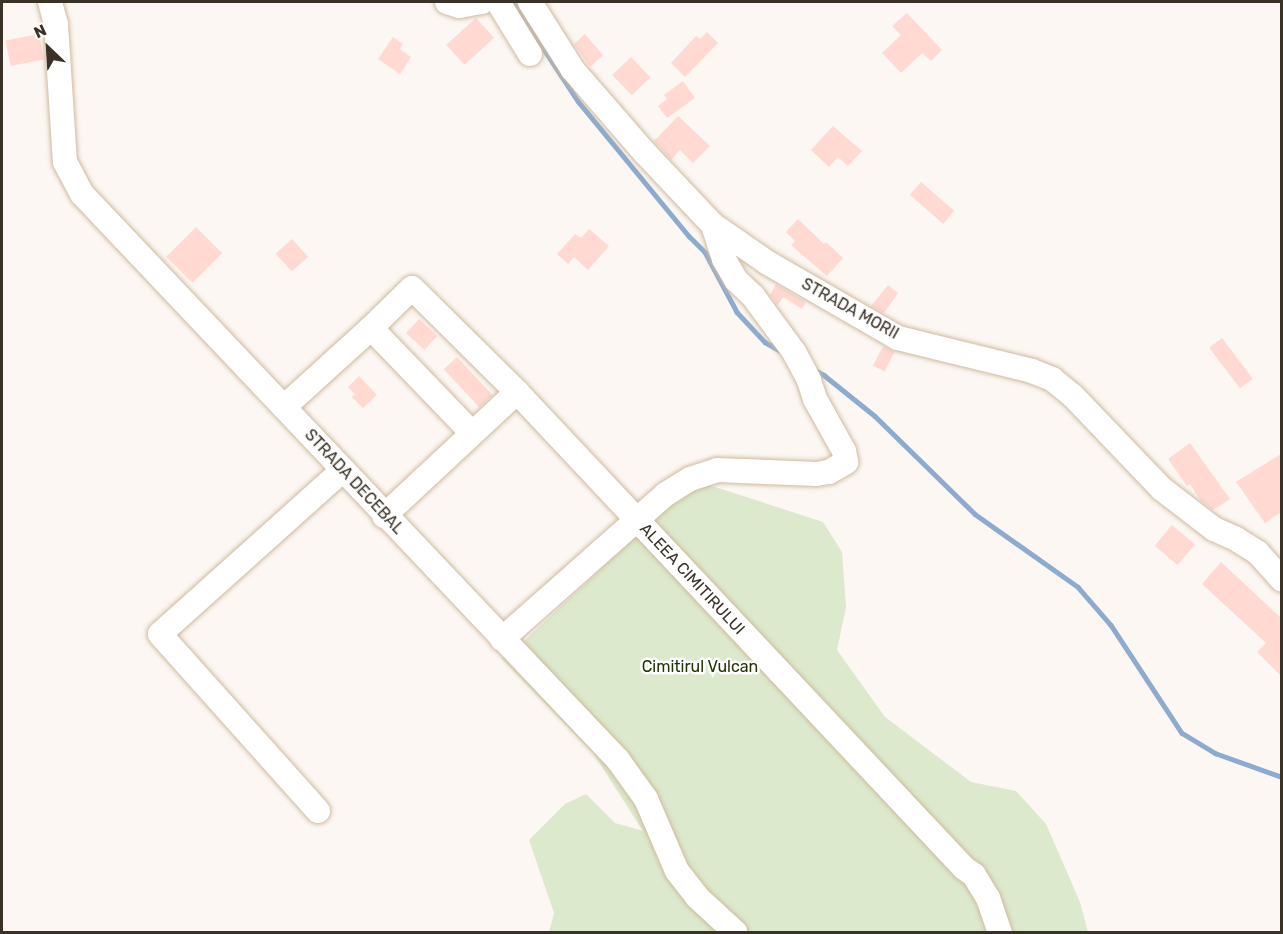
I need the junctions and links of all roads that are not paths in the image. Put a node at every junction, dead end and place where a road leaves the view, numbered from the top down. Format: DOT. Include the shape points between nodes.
graph roads {
  1 [pos="50,2"];
  2 [pos="447,2"];
  3 [pos="482,2"];
  4 [pos="498,2"];
  5 [pos="530,2"];
  6 [pos="530,54"];
  7 [pos="713,225"];
  8 [pos="371,328"];
  9 [pos="517,392"];
  10 [pos="284,407"];
  11 [pos="472,433"];
  12 [pos="342,470"];
  13 [pos="384,516"];
  14 [pos="637,520"];
  15 [pos="1281,580"];
  16 [pos="502,639"];
  17 [pos="318,811"];
  18 [pos="735,933"];
  19 [pos="1000,933"];
  1 -- 10 [label="street, STRADA DECEBAL" via="56,24 65,162 82,194"];
  2 -- 3 [label="street" via="459,6"];
  4 -- 6 [label="street"];
  5 -- 7 [label="street, STRADA MORII" via="573,70"];
  7 -- 14 [label="street" via="736,280 753,296 794,352 846,462 816,474 717,470 702,473 666,494"];
  7 -- 15 [label="street, STRADA MORII" via="768,263 898,338 1032,370 1052,380 1074,396 1162,489 1214,529 1258,553"];
  8 -- 9 [label="street, ALEEA CIMITIRULUI" via="412,288"];
  8 -- 10 [label="street"];
  8 -- 11 [label="street"];
  9 -- 11 [label="street"];
  9 -- 14 [label="street, ALEEA CIMITIRULUI"];
  10 -- 12 [label="street, STRADA DECEBAL"];
  11 -- 13 [label="street"];
  12 -- 13 [label="street, STRADA DECEBAL"];
  12 -- 17 [label="street" via="160,634"];
  13 -- 16 [label="street, STRADA DECEBAL"];
  14 -- 16 [label="street"];
  14 -- 19 [label="street, ALEEA CIMITIRULUI" via="974,875 988,897"];
  16 -- 18 [label="street, STRADA DECEBAL" via="618,760 646,799 677,871"];
}
